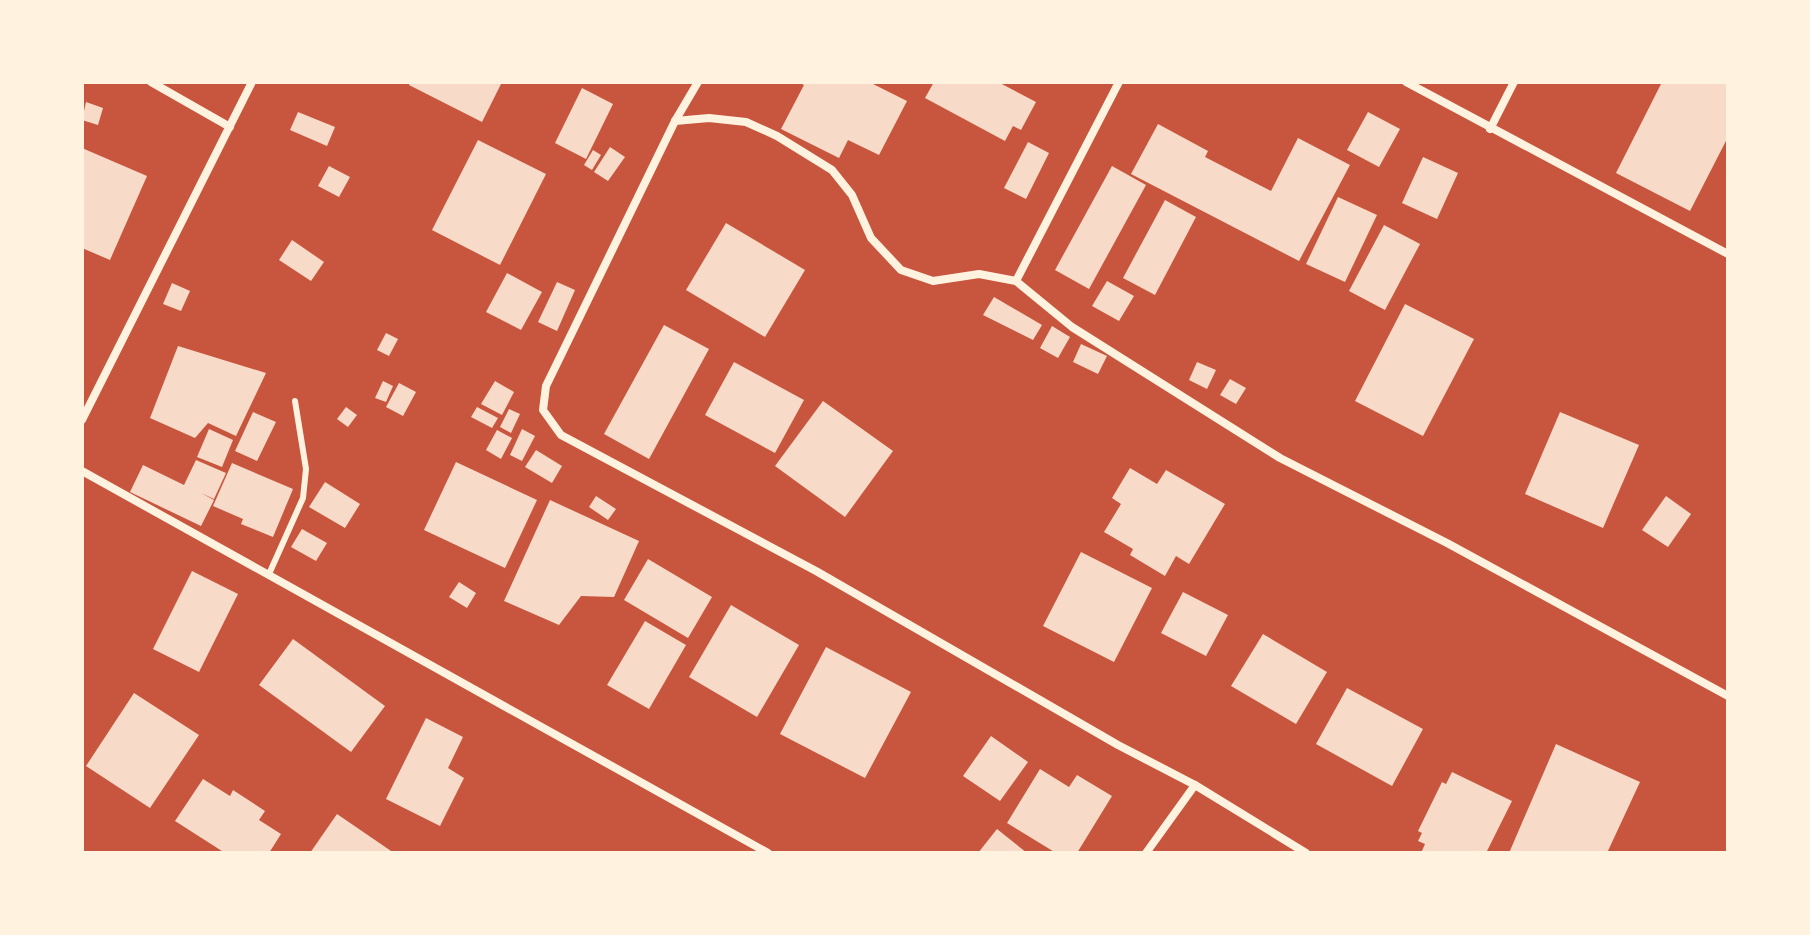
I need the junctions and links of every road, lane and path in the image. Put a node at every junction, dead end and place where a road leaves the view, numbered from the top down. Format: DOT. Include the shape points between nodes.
graph roads {
  1 [pos="151,82"];
  2 [pos="252,82"];
  3 [pos="698,82"];
  4 [pos="1119,82"];
  5 [pos="1406,82"];
  6 [pos="1514,82"];
  7 [pos="675,121"];
  8 [pos="230,127"];
  9 [pos="1490,129"];
  10 [pos="1728,254"];
  11 [pos="1016,281"];
  12 [pos="295,401"];
  13 [pos="82,420"];
  14 [pos="82,471"];
  15 [pos="269,574"];
  16 [pos="1728,696"];
  17 [pos="1195,785"];
  18 [pos="768,853"];
  19 [pos="1146,853"];
  20 [pos="1306,853"];
  1 -- 8 [label="street"];
  2 -- 8 [label="street"];
  3 -- 7 [label="street"];
  4 -- 11 [label="street"];
  5 -- 9 [label="street"];
  6 -- 9 [label="street"];
  7 -- 11 [label="street" via="746,122 832,170 852,195 871,238 901,270 933,281 979,274"];
  7 -- 17 [label="street" via="546,386 543,410 561,435 816,571"];
  8 -- 13 [label="street"];
  9 -- 10 [label="street"];
  11 -- 16 [label="street" via="1072,327 1280,458"];
  12 -- 15 [label="lane" via="306,469 303,498"];
  14 -- 15 [label="street"];
  15 -- 18 [label="street"];
  17 -- 19 [label="street"];
  17 -- 20 [label="street"];
}
